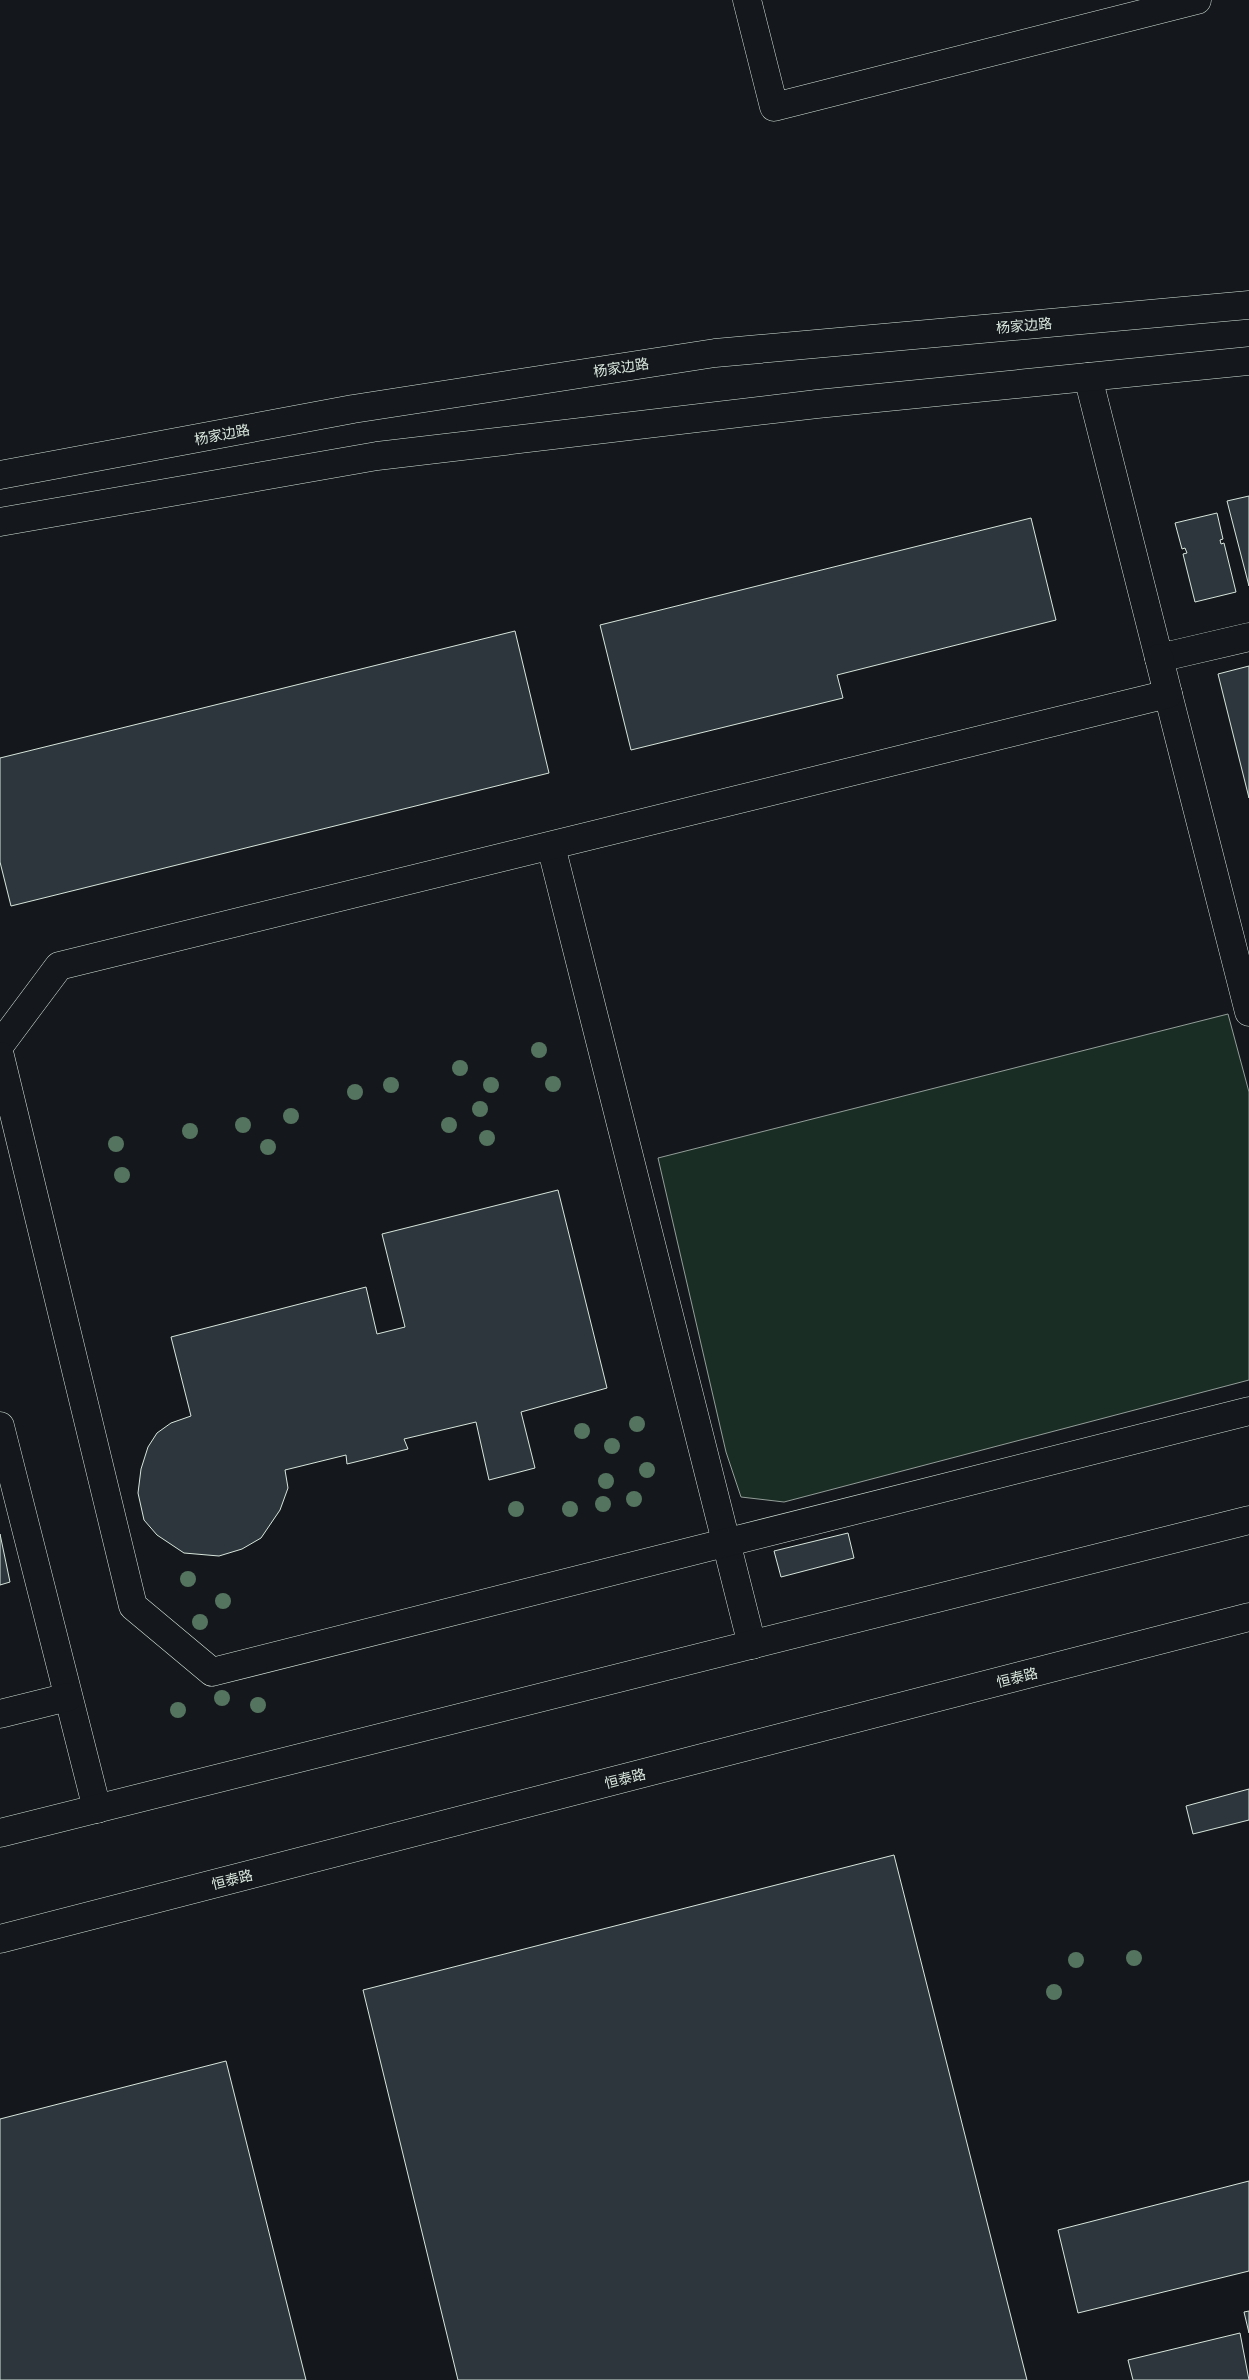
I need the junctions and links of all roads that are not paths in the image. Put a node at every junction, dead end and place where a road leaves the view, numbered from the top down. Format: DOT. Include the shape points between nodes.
graph roads {
  1 [pos="747,0"];
  2 [pos="1197,0"];
  3 [pos="1249,305"];
  4 [pos="1249,361"];
  5 [pos="1088,377"];
  6 [pos="0,475"];
  7 [pos="0,522"];
  8 [pos="1249,637"];
  9 [pos="1160,658"];
  10 [pos="1168,694"];
  11 [pos="551,846"];
  12 [pos="1249,1012"];
  13 [pos="0,1045"];
  14 [pos="0,1056"];
  15 [pos="1249,1410"];
  16 [pos="0,1426"];
  17 [pos="1249,1520"];
  18 [pos="727,1544"];
  19 [pos="1249,1617"];
  20 [pos="752,1645"];
  21 [pos="68,1697"];
  22 [pos="0,1714"];
  23 [pos="97,1809"];
  24 [pos="0,1833"];
  25 [pos="0,1939"];
  1 -- 2 [label="street" via="774,108"];
  3 -- 6 [label="street, 杨家边路" via="715,353 353,409"];
  4 -- 5 [label="street"];
  5 -- 7 [label="street" via="817,404 377,456"];
  5 -- 9 [label="street"];
  8 -- 9 [label="street"];
  9 -- 10 [label="street"];
  10 -- 11 [label="street"];
  10 -- 12 [label="street"];
  11 -- 13 [label="street" via="59,966"];
  11 -- 18 [label="street"];
  14 -- 18 [label="street" via="133,1606 212,1672"];
  15 -- 18 [label="street"];
  16 -- 21 [label="street"];
  17 -- 20 [label="street"];
  18 -- 20 [label="street"];
  19 -- 25 [label="street, 恒泰路"];
  20 -- 23 [label="street"];
  21 -- 22 [label="street"];
  21 -- 23 [label="street"];
  23 -- 24 [label="street"];
}
